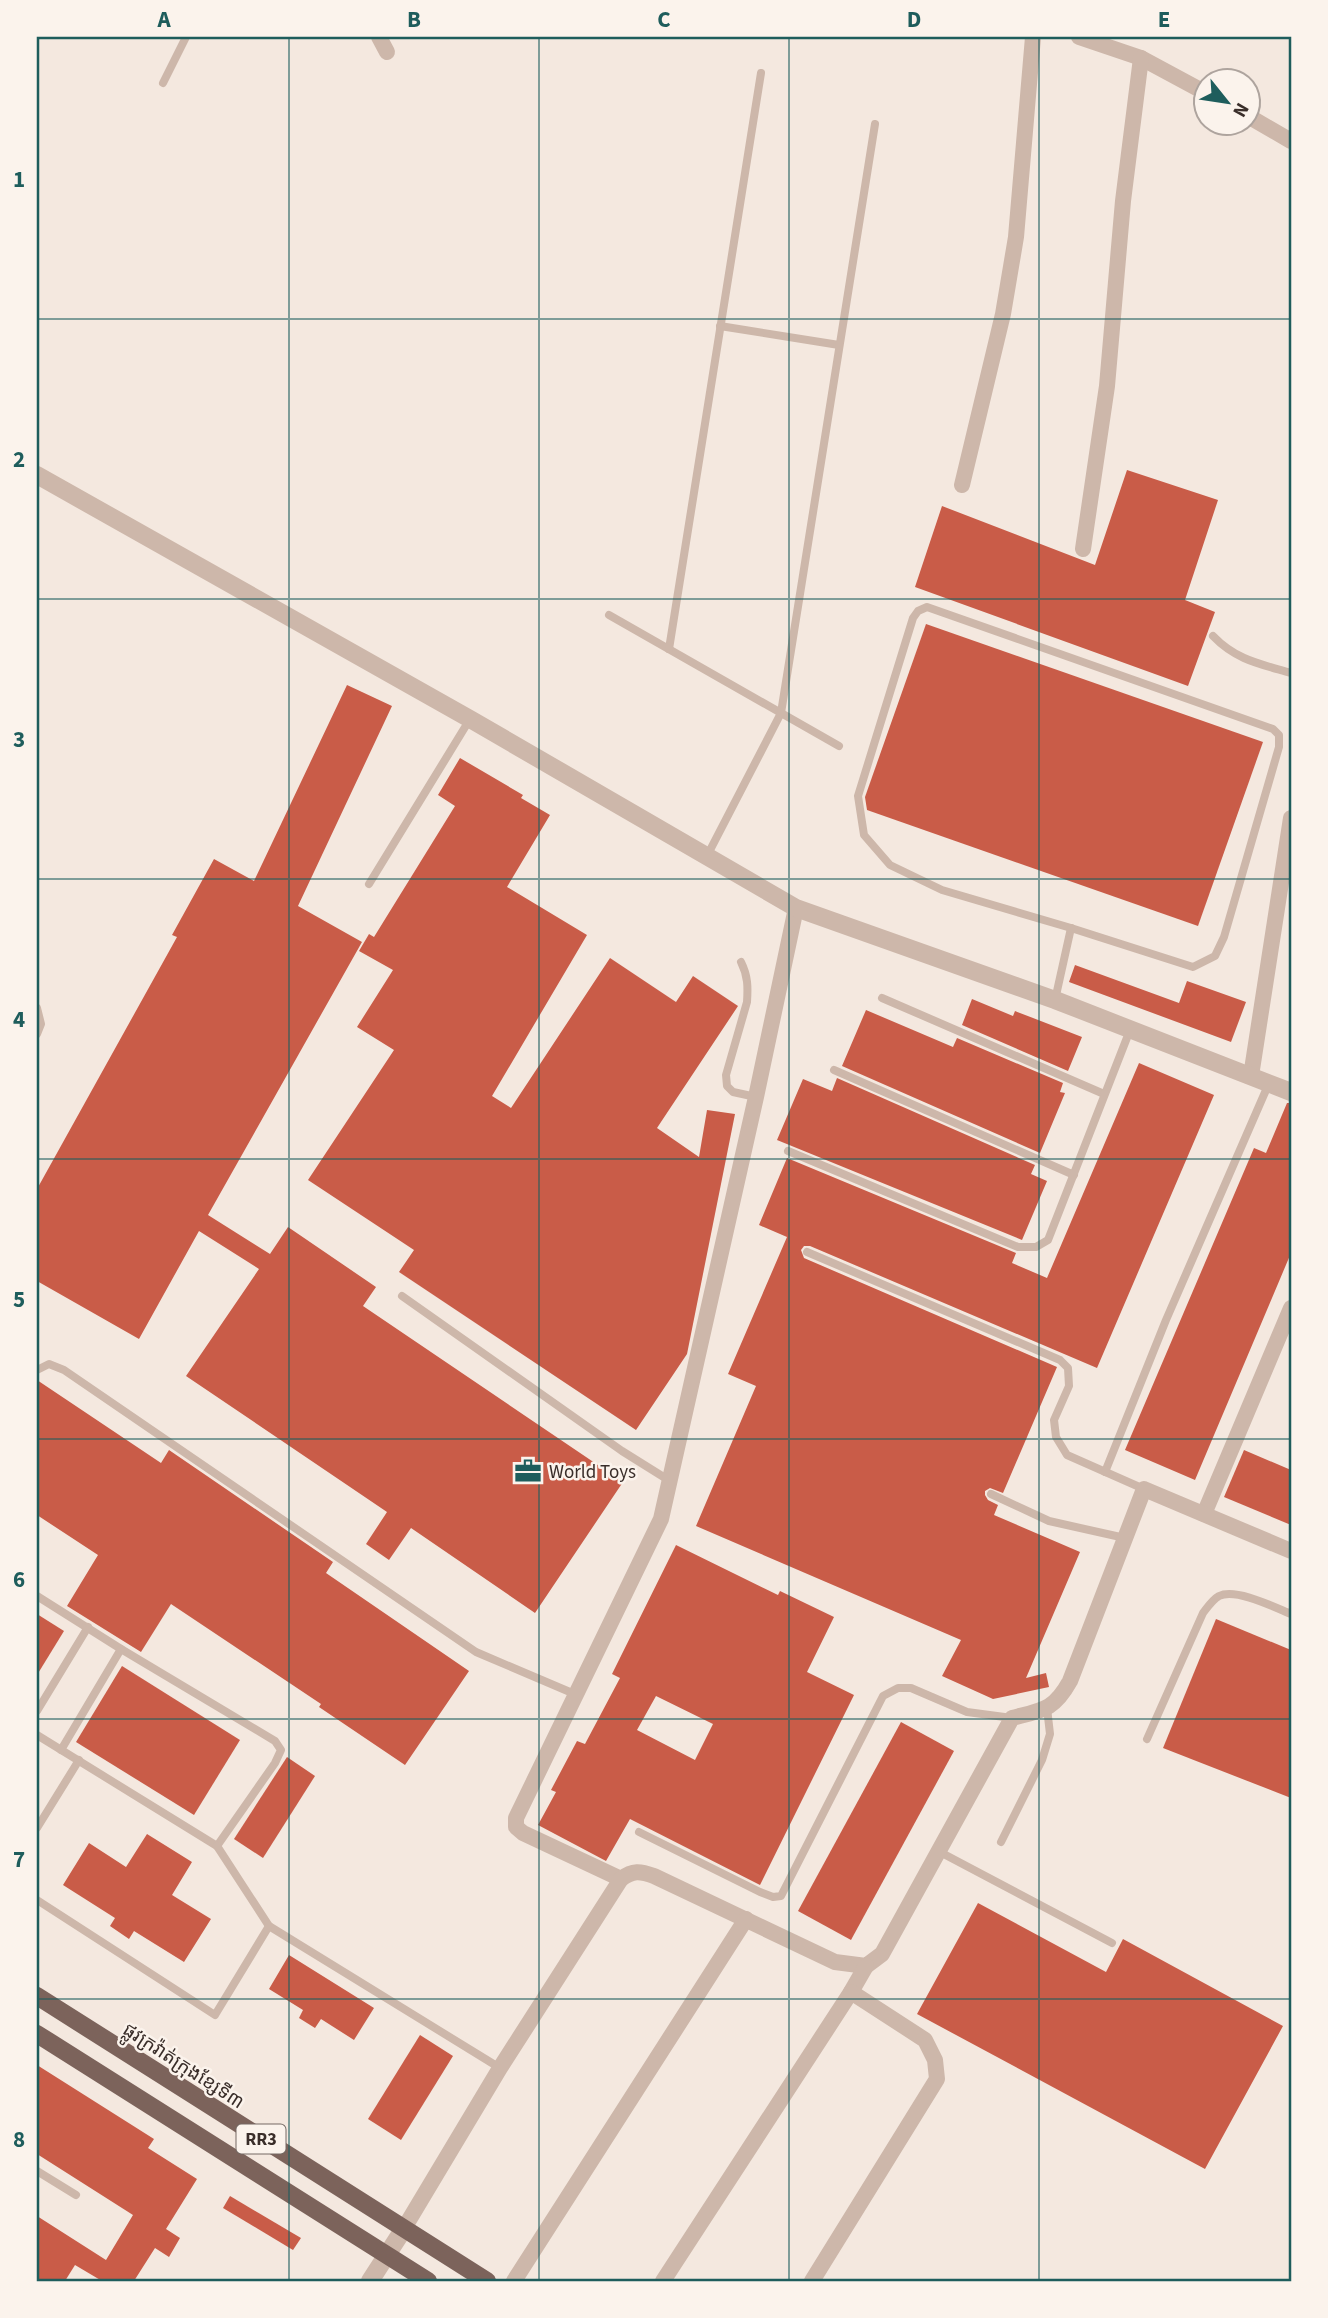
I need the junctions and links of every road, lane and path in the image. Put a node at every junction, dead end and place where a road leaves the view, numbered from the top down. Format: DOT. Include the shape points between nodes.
graph roads {
  1 [pos="186,37"];
  2 [pos="379,37"];
  3 [pos="1033,37"];
  4 [pos="1079,37"];
  5 [pos="387,52"];
  6 [pos="1141,58"];
  7 [pos="761,73"];
  8 [pos="163,83"];
  9 [pos="1192,85"];
  10 [pos="875,124"];
  11 [pos="1262,124"];
  12 [pos="1291,141"];
  13 [pos="720,326"];
  14 [pos="839,345"];
  15 [pos="37,475"];
  16 [pos="962,485"];
  17 [pos="1083,549"];
  18 [pos="609,615"];
  19 [pos="1213,636"];
  20 [pos="668,649"];
  21 [pos="1291,673"];
  22 [pos="782,713"];
  23 [pos="470,719"];
  24 [pos="839,746"];
  25 [pos="1291,818"];
  26 [pos="707,856"];
  27 [pos="369,884"];
  28 [pos="796,908"];
  29 [pos="1071,928"];
  30 [pos="741,962"];
  31 [pos="882,998"];
  32 [pos="1055,1000"];
  33 [pos="37,1009"];
  34 [pos="1130,1030"];
  35 [pos="37,1034"];
  36 [pos="834,1070"];
  37 [pos="1251,1076"];
  38 [pos="1269,1083"];
  39 [pos="1291,1092"];
  40 [pos="1104,1094"];
  41 [pos="756,1097"];
  42 [pos="788,1151"];
  43 [pos="1074,1175"];
  44 [pos="807,1252"];
  45 [pos="402,1296"];
  46 [pos="1291,1308"];
  47 [pos="37,1370"];
  48 [pos="1105,1472"];
  49 [pos="670,1482"];
  50 [pos="1144,1489"];
  51 [pos="990,1494"];
  52 [pos="1204,1514"];
  53 [pos="1125,1538"];
  54 [pos="1291,1551"];
  55 [pos="37,1596"];
  56 [pos="1291,1614"];
  57 [pos="88,1628"];
  58 [pos="121,1649"];
  59 [pos="577,1695"];
  60 [pos="1047,1709"];
  61 [pos="37,1711"];
  62 [pos="1012,1718"];
  63 [pos="37,1735"];
  64 [pos="1147,1739"];
  65 [pos="61,1750"];
  66 [pos="79,1760"];
  67 [pos="37,1828"];
  68 [pos="639,1832"];
  69 [pos="1002,1842"];
  70 [pos="217,1846"];
  71 [pos="939,1851"];
  72 [pos="621,1878"];
  73 [pos="37,1900"];
  74 [pos="746,1919"];
  75 [pos="269,1926"];
  76 [pos="1112,1944"];
  77 [pos="866,1966"];
  78 [pos="851,1992"];
  79 [pos="37,1996"];
  80 [pos="37,2034"];
  81 [pos="500,2068"];
  82 [pos="187,2092"];
  83 [pos="170,2118"];
  84 [pos="37,2171"];
  85 [pos="76,2195"];
  86 [pos="403,2230"];
  87 [pos="388,2256"];
  88 [pos="370,2281"];
  89 [pos="428,2281"];
  90 [pos="487,2281"];
  91 [pos="514,2281"];
  92 [pos="663,2281"];
  93 [pos="812,2281"];
  1 -- 8 [label="lane"];
  2 -- 5 [label="street"];
  3 -- 16 [label="street" via="1016,237 1003,314"];
  4 -- 6 [label="street"];
  6 -- 9 [label="street"];
  6 -- 17 [label="street" via="1107,386"];
  7 -- 13 [label="lane"];
  10 -- 14 [label="lane"];
  11 -- 12 [label="street"];
  13 -- 14 [label="lane"];
  13 -- 20 [label="lane"];
  14 -- 22 [label="lane"];
  15 -- 23 [label="street"];
  18 -- 20 [label="lane"];
  19 -- 21 [label="lane" via="1236,656"];
  20 -- 22 [label="lane"];
  22 -- 24 [label="lane"];
  22 -- 26 [label="lane"];
  23 -- 26 [label="street"];
  23 -- 27 [label="lane"];
  25 -- 37 [label="street"];
  26 -- 28 [label="street"];
  28 -- 32 [label="street"];
  28 -- 41 [label="street"];
  29 -- 29 [label="lane" via="1193,967 1215,956 1279,747 1279,734 927,607 918,611 858,796 864,835 890,865 942,890"];
  29 -- 32 [label="lane"];
  30 -- 41 [label="lane" via="748,990 727,1086"];
  31 -- 40 [label="lane"];
  32 -- 34 [label="street"];
  33 -- 35 [label="lane" via="41,1024"];
  34 -- 37 [label="street"];
  34 -- 40 [label="lane"];
  36 -- 43 [label="lane"];
  37 -- 38 [label="street"];
  38 -- 39 [label="street"];
  38 -- 48 [label="lane"];
  40 -- 43 [label="lane"];
  41 -- 49 [label="street"];
  42 -- 43 [label="lane" via="1018,1247 1036,1247 1048,1240"];
  44 -- 48 [label="lane" via="1060,1360 1068,1368 1069,1387 1054,1420 1056,1437 1067,1455"];
  45 -- 49 [label="lane"];
  46 -- 52 [label="street"];
  47 -- 59 [label="lane" via="49,1364 64,1370 476,1652"];
  48 -- 50 [label="lane"];
  49 -- 59 [label="street" via="650,1545"];
  50 -- 52 [label="street"];
  50 -- 53 [label="street"];
  51 -- 53 [label="lane" via="1049,1521"];
  52 -- 54 [label="street"];
  53 -- 60 [label="street" via="1070,1681"];
  55 -- 57 [label="lane"];
  56 -- 64 [label="lane" via="1252,1599 1228,1594 1218,1597 1203,1614"];
  57 -- 58 [label="lane"];
  57 -- 61 [label="lane"];
  58 -- 65 [label="lane"];
  58 -- 70 [label="lane" via="275,1741 281,1750"];
  59 -- 72 [label="street" via="516,1818 516,1827"];
  60 -- 62 [label="street"];
  60 -- 69 [label="lane" via="1050,1734"];
  62 -- 68 [label="lane" via="967,1712 911,1688 898,1688 883,1696 781,1896 760,1892"];
  62 -- 71 [label="street"];
  63 -- 65 [label="lane"];
  65 -- 66 [label="lane"];
  66 -- 67 [label="lane"];
  66 -- 70 [label="lane"];
  70 -- 75 [label="lane"];
  71 -- 76 [label="lane"];
  71 -- 77 [label="street" via="882,1954"];
  72 -- 74 [label="street" via="633,1871 654,1876"];
  72 -- 81 [label="street"];
  73 -- 75 [label="lane" via="215,2015"];
  74 -- 77 [label="street" via="835,1962"];
  74 -- 91 [label="street"];
  75 -- 81 [label="lane"];
  77 -- 78 [label="street"];
  78 -- 92 [label="street"];
  78 -- 93 [label="street" via="925,2040 936,2060 937,2079"];
  79 -- 82 [label="main road, ផ្លូវក្រវ៉ាត់ក្រុងខ្សែទី៣ / RR3"];
  80 -- 83 [label="main road, RR3"];
  81 -- 86 [label="street"];
  82 -- 83 [label="main road"];
  82 -- 86 [label="main road, ផ្លូវក្រវ៉ាត់ក្រុងខ្សែទី៣ / RR3"];
  83 -- 87 [label="main road, RR3"];
  84 -- 85 [label="lane"];
  86 -- 87 [label="street"];
  86 -- 90 [label="main road, ផ្លូវក្រវ៉ាត់ក្រុងខ្សែទី៣ / RR3"];
  87 -- 88 [label="street"];
  87 -- 89 [label="main road, RR3"];
}
